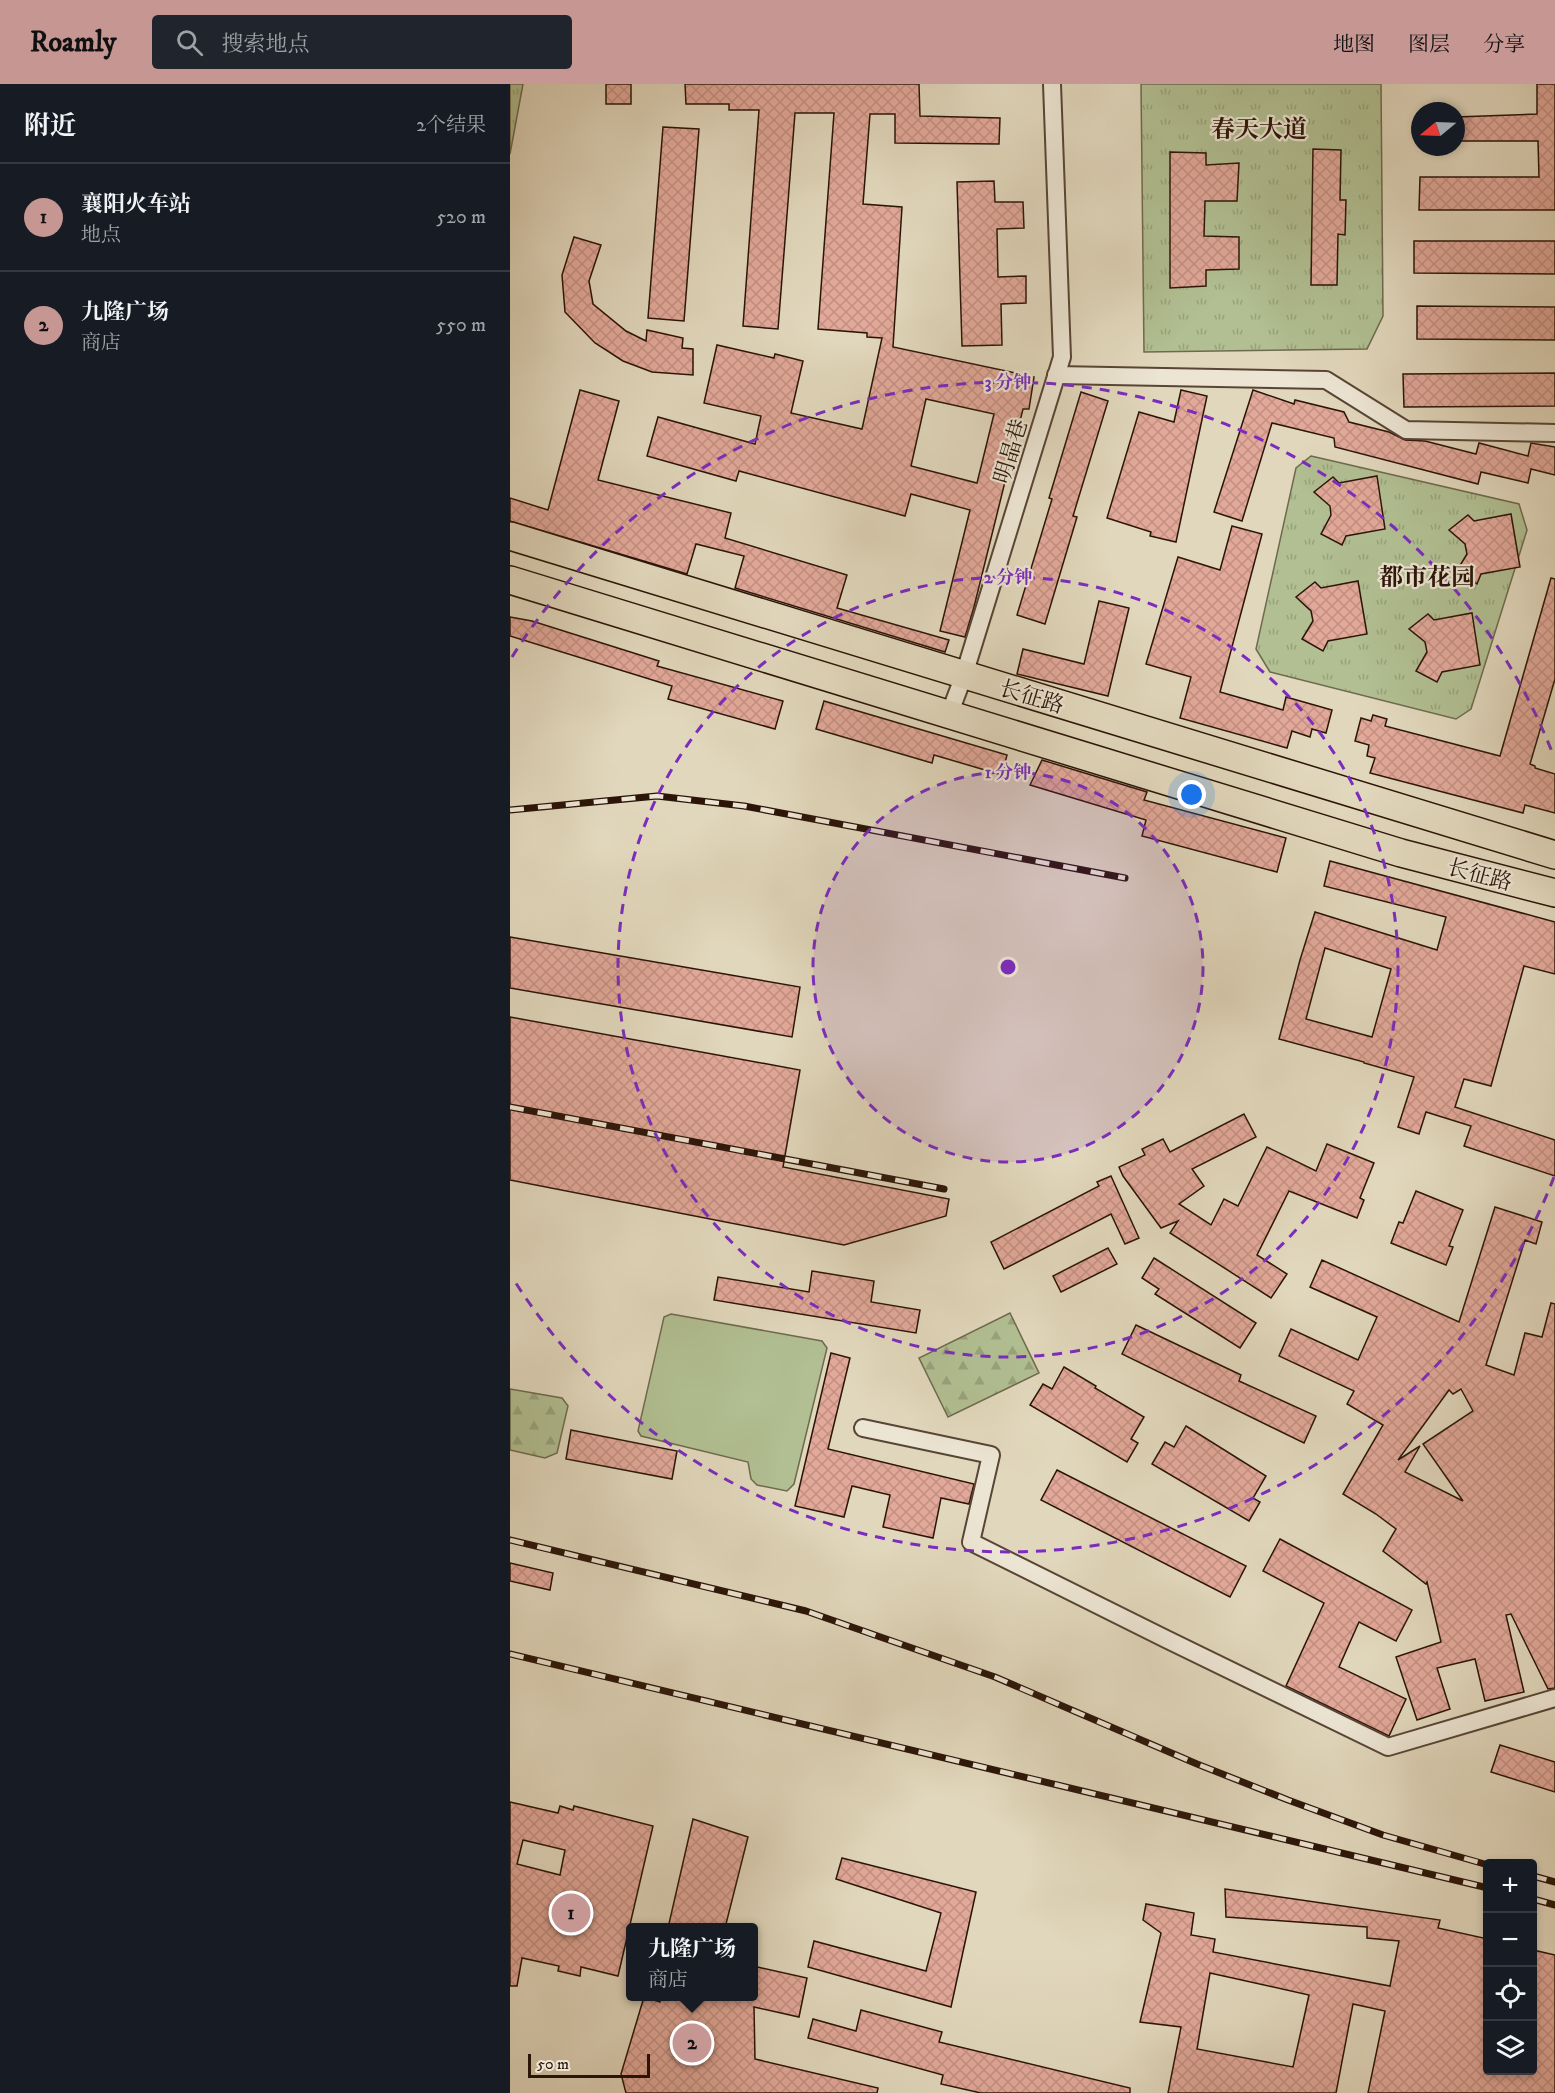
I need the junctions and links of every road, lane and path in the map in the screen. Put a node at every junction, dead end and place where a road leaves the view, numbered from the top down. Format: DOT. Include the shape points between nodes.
graph roads {
  1 [pos="1052,84"];
  2 [pos="1056,375"];
  3 [pos="1555,433"];
  4 [pos="510,536"];
  5 [pos="510,580"];
  6 [pos="964,675"];
  7 [pos="949,715"];
  8 [pos="1555,855"];
  9 [pos="1555,893"];
  10 [pos="863,1428"];
  11 [pos="1555,1698"];
  1 -- 2 [label="street, 明晶巷" via="1062,357"];
  2 -- 3 [label="street" via="1326,380 1406,430"];
  2 -- 6 [label="street, 明晶巷"];
  4 -- 6 [label="main road, 长征路"];
  5 -- 7 [label="main road, 长征路"];
  6 -- 7 [label="street, 明晶巷"];
  6 -- 8 [label="main road, 长征路"];
  7 -- 9 [label="main road, 长征路" via="1401,853"];
  10 -- 11 [label="street" via="991,1455 971,1542 1388,1747"];
}
